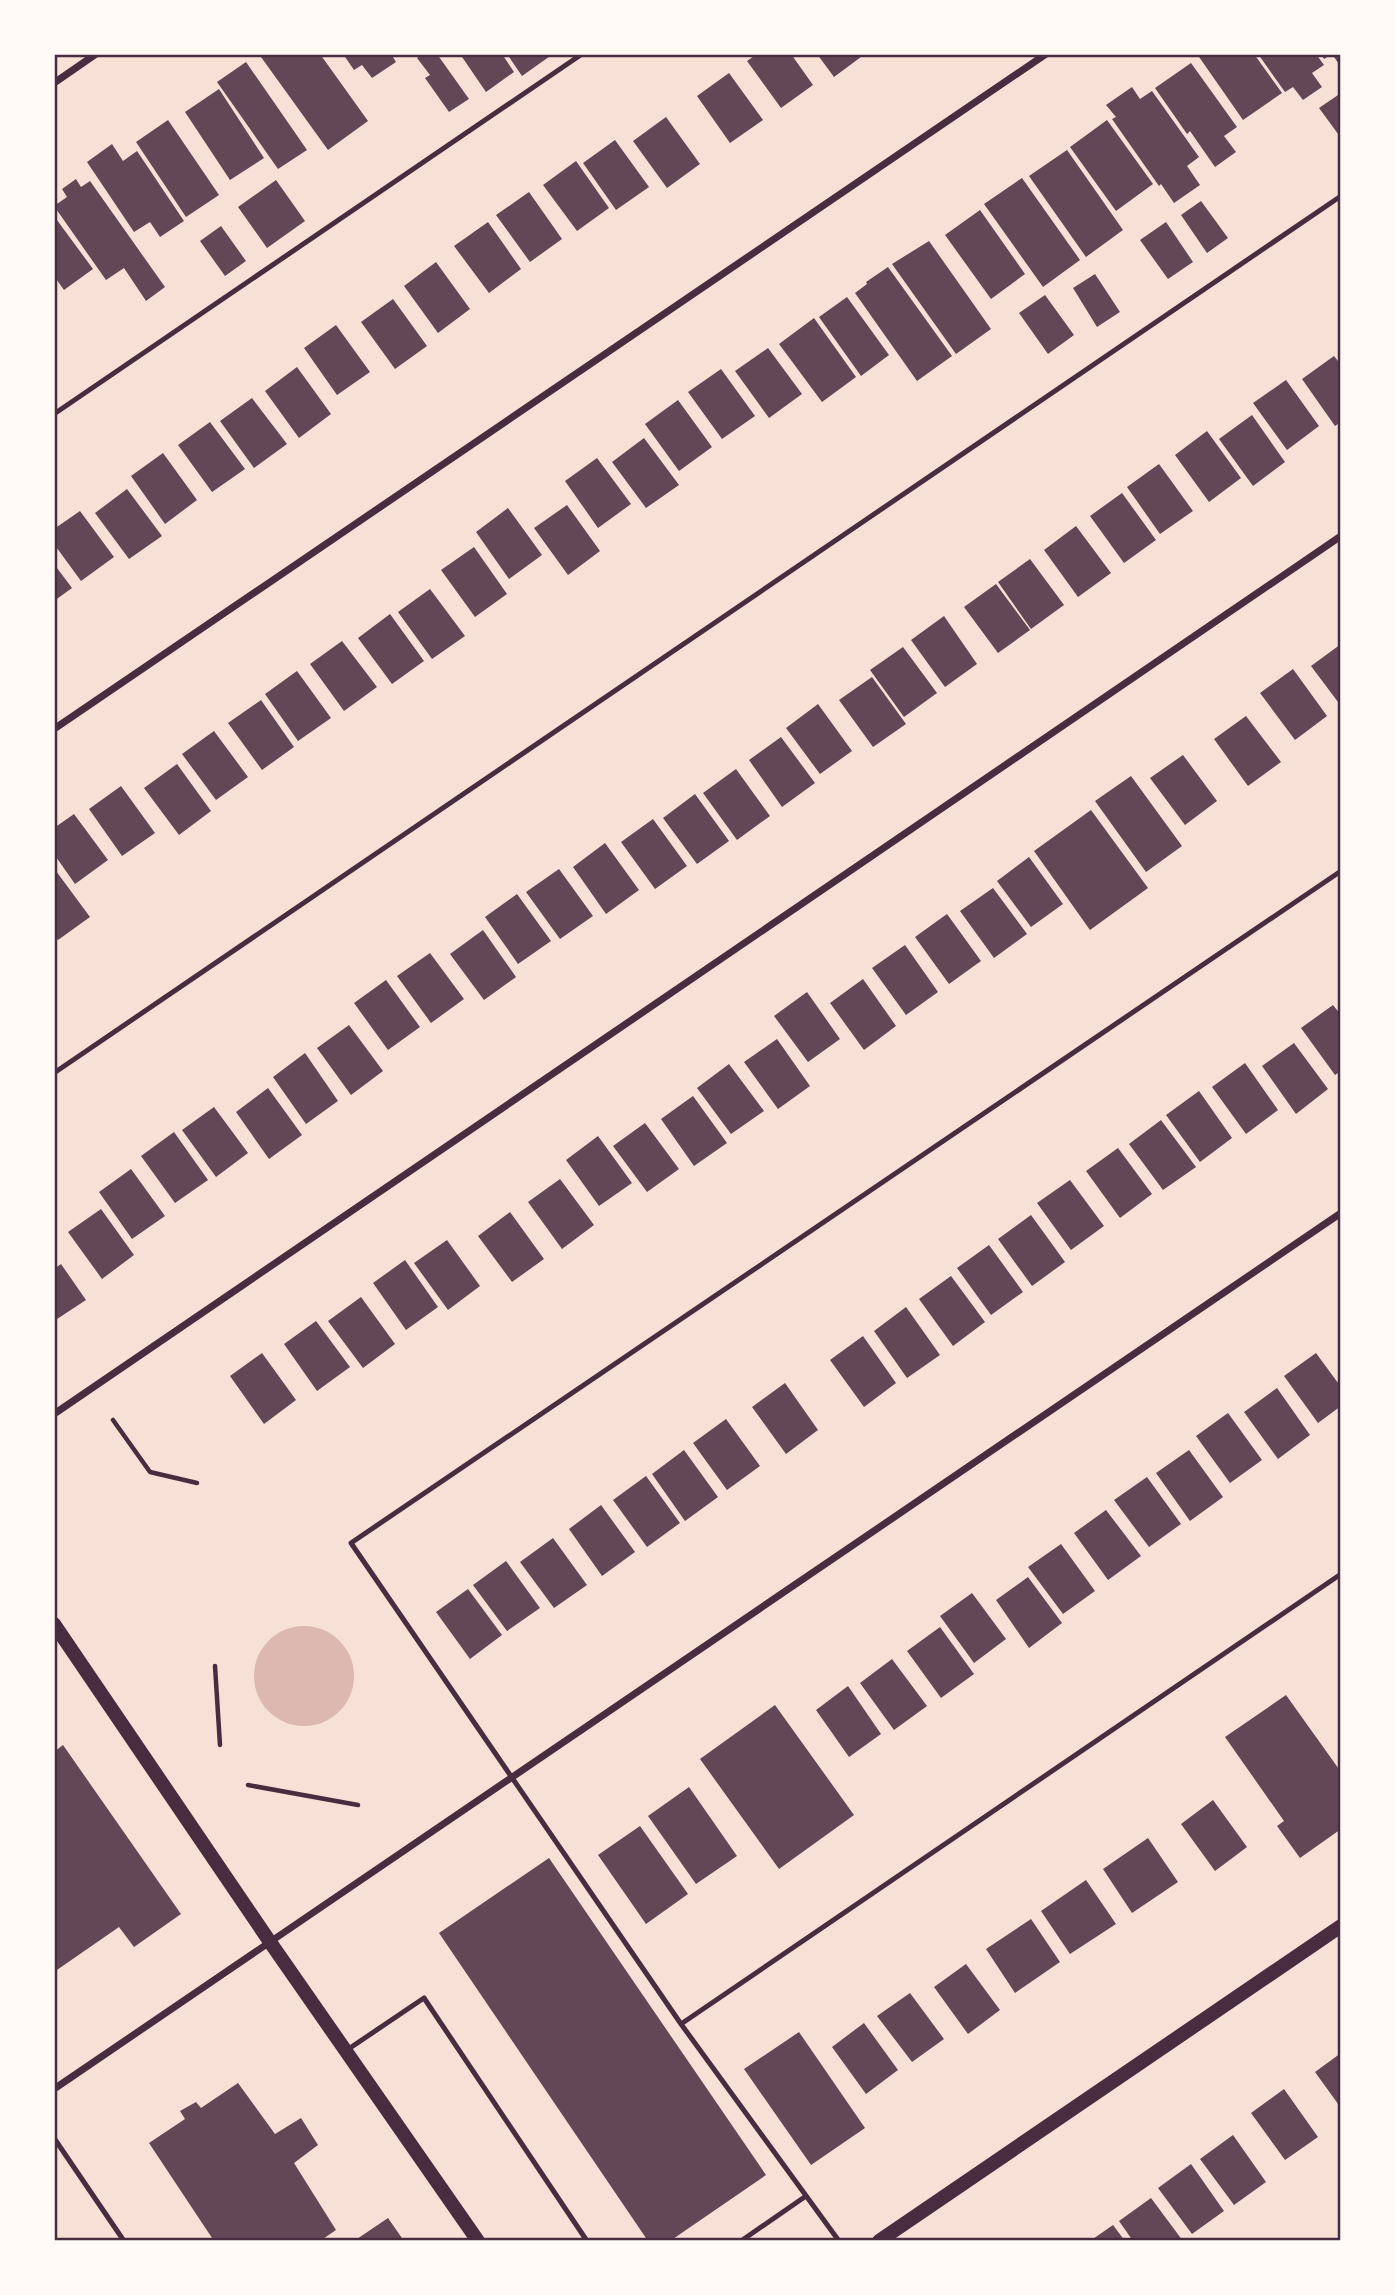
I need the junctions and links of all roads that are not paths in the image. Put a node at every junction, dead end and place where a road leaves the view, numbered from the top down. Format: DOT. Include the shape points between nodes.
graph roads {
  1 [pos="96,54"];
  2 [pos="582,54"];
  3 [pos="1046,54"];
  4 [pos="54,83"];
  5 [pos="1341,196"];
  6 [pos="54,414"];
  7 [pos="1341,536"];
  8 [pos="54,729"];
  9 [pos="1341,871"];
  10 [pos="54,1073"];
  11 [pos="1341,1213"];
  12 [pos="54,1414"];
  13 [pos="1341,1574"];
  14 [pos="54,1624"];
  15 [pos="512,1777"];
  16 [pos="1341,1926"];
  17 [pos="270,1942"];
  18 [pos="681,2024"];
  19 [pos="346,2050"];
  20 [pos="54,2089"];
  21 [pos="54,2138"];
  22 [pos="806,2196"];
  23 [pos="124,2241"];
  24 [pos="478,2241"];
  25 [pos="587,2241"];
  26 [pos="741,2241"];
  27 [pos="839,2241"];
  28 [pos="879,2241"];
  1 -- 4 [label="street"];
  2 -- 6 [label="lane"];
  3 -- 8 [label="street"];
  5 -- 10 [label="lane"];
  7 -- 12 [label="street"];
  9 -- 15 [label="lane" via="351,1543"];
  11 -- 15 [label="street"];
  13 -- 18 [label="lane"];
  14 -- 17 [label="main road"];
  15 -- 17 [label="street"];
  15 -- 18 [label="lane"];
  16 -- 28 [label="main road"];
  17 -- 19 [label="main road"];
  17 -- 20 [label="street"];
  18 -- 22 [label="lane"];
  19 -- 24 [label="main road"];
  19 -- 25 [label="lane" via="424,1998"];
  21 -- 23 [label="lane"];
  22 -- 26 [label="lane"];
  22 -- 27 [label="lane"];
}
